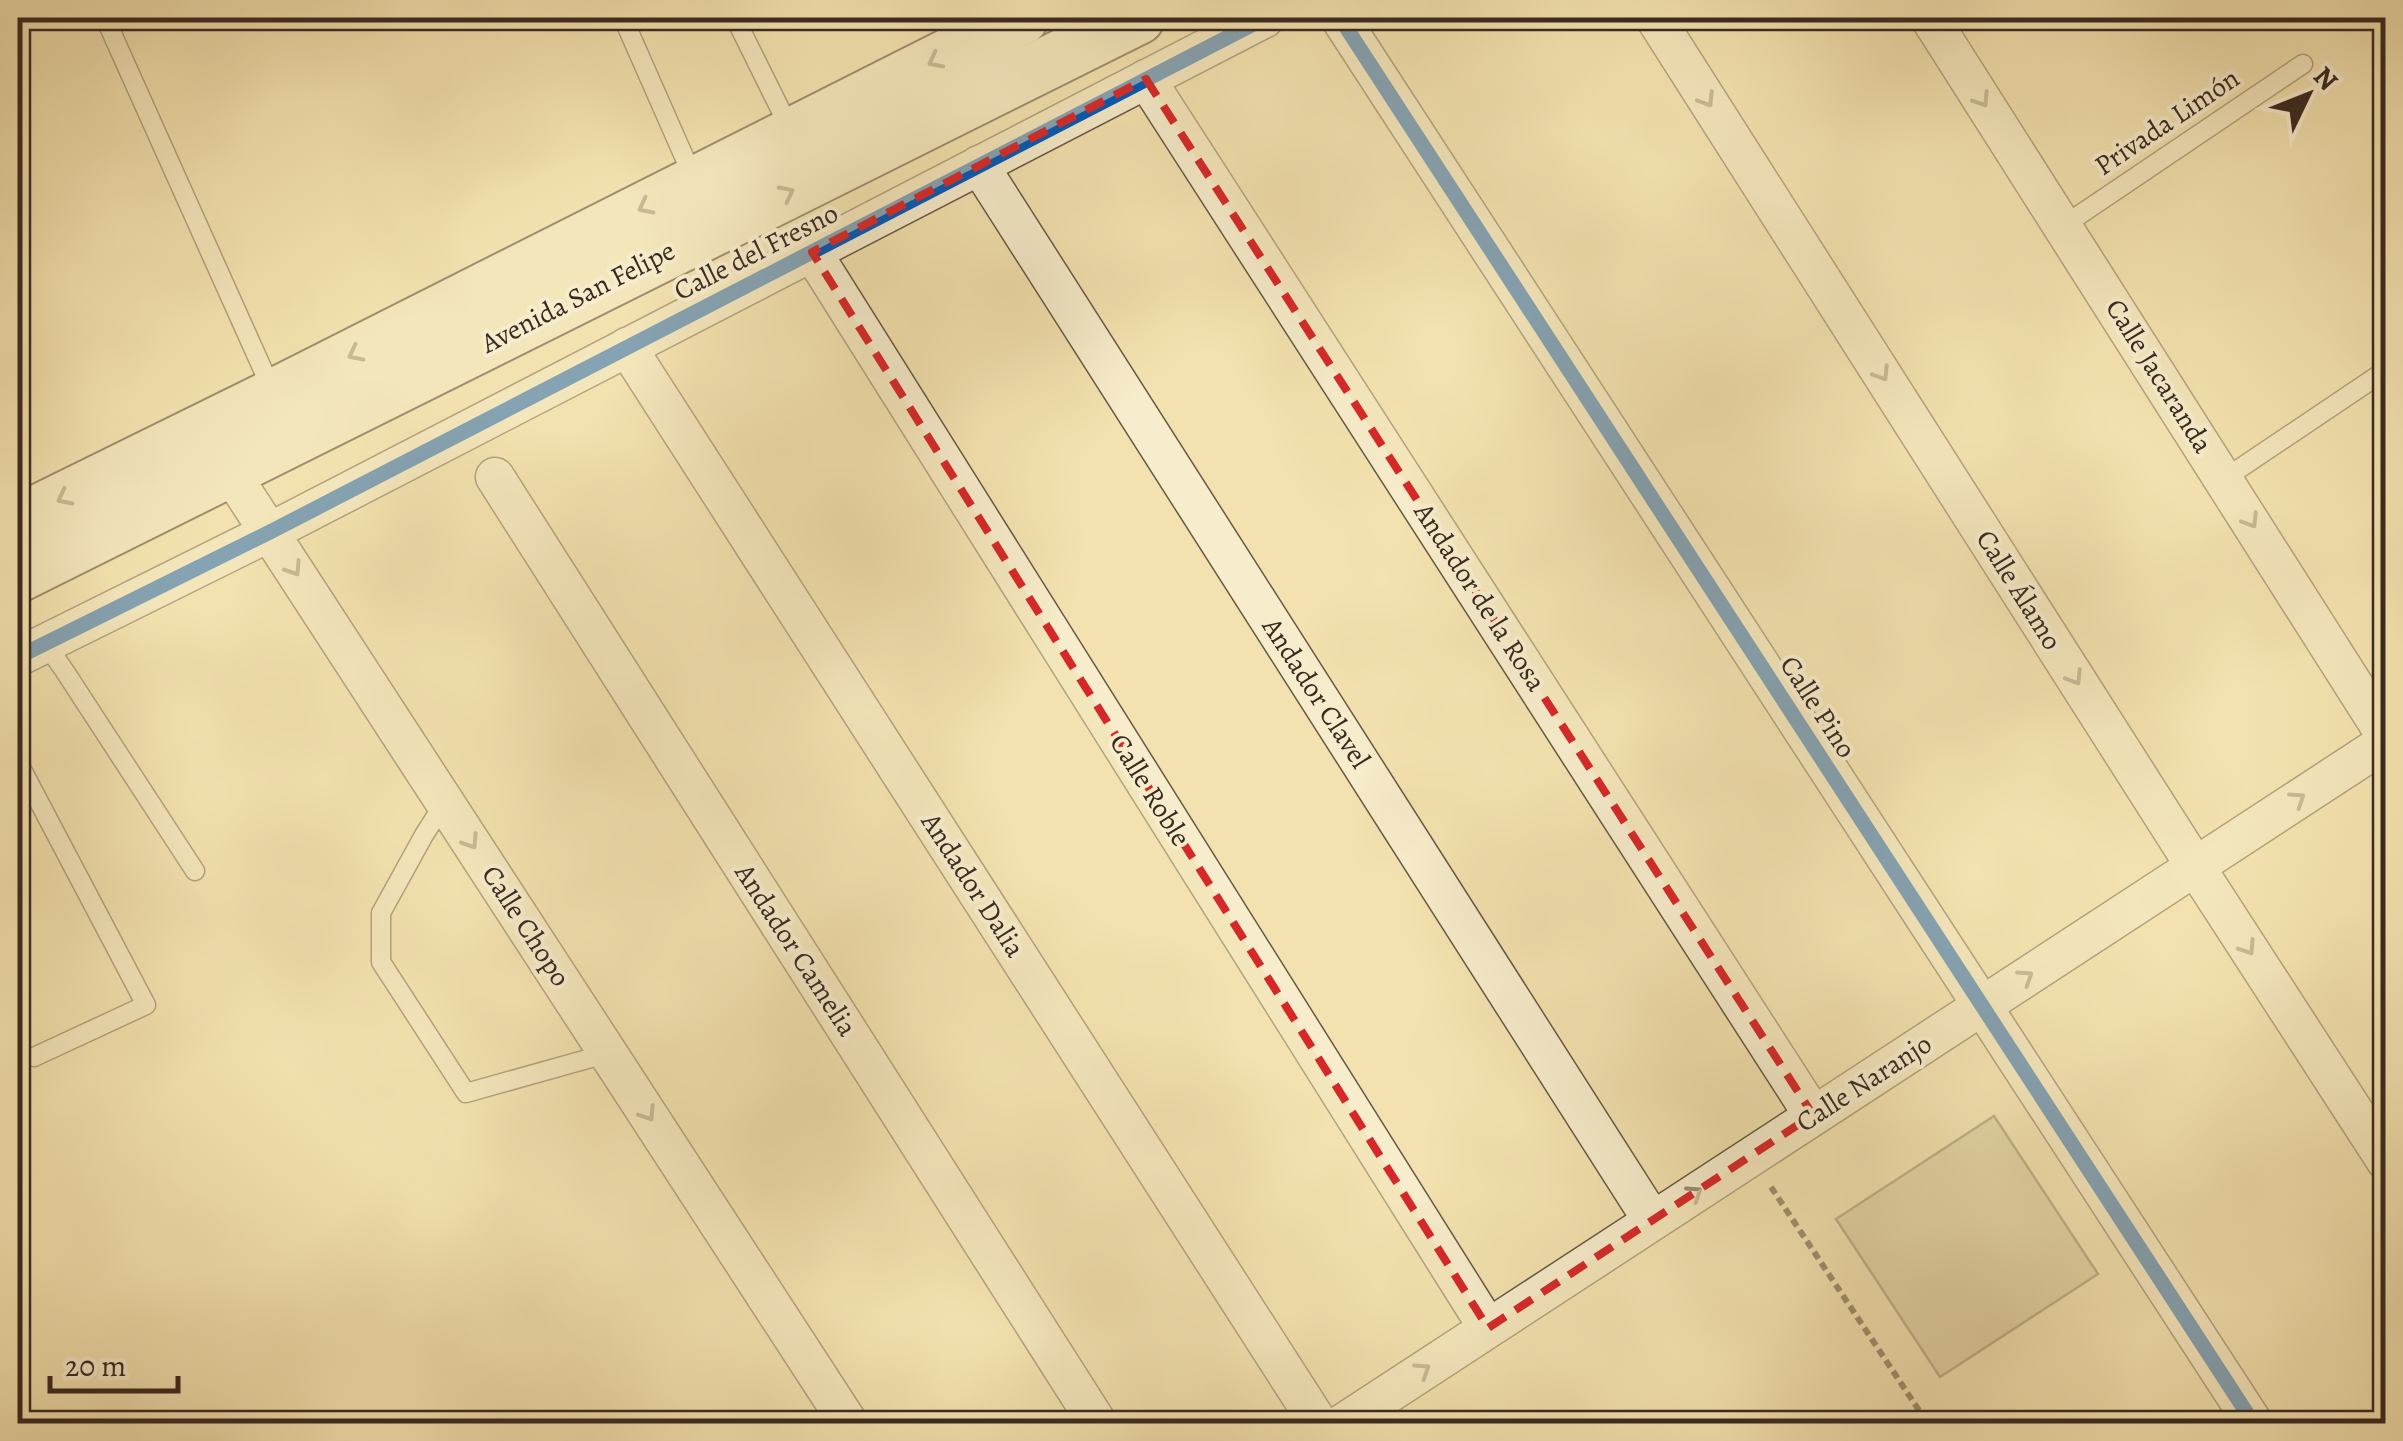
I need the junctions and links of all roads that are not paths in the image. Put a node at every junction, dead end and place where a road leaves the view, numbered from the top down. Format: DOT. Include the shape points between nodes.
graph roads {
  1 [pos="104,18"];
  2 [pos="623,18"];
  3 [pos="735,18"];
  4 [pos="1022,18"];
  5 [pos="1138,18"];
  6 [pos="1265,18"];
  7 [pos="1340,18"];
  8 [pos="1655,18"];
  9 [pos="1930,18"];
  10 [pos="2302,64"];
  11 [pos="1146,79"];
  12 [pos="792,133"];
  13 [pos="980,165"];
  14 [pos="694,182"];
  15 [pos="2063,226"];
  16 [pos="812,252"];
  17 [pos="627,347"];
  18 [pos="2386,370"];
  19 [pos="274,395"];
  20 [pos="216,450"];
  21 [pos="495,477"];
  22 [pos="2224,478"];
  23 [pos="18,521"];
  24 [pos="270,532"];
  25 [pos="18,576"];
  26 [pos="31,650"];
  27 [pos="2386,739"];
  28 [pos="18,762"];
  29 [pos="445,802"];
  30 [pos="2195,866"];
  31 [pos="195,871"];
  32 [pos="1982,1005"];
  33 [pos="608,1054"];
  34 [pos="34,1057"];
  35 [pos="1813,1116"];
  36 [pos="2386,1161"];
  37 [pos="1652,1220"];
  38 [pos="1488,1328"];
  39 [pos="849,1424"];
  40 [pos="1098,1424"];
  41 [pos="1319,1424"];
  42 [pos="1342,1424"];
  43 [pos="2254,1424"];
  1 -- 19 [label="lane"];
  2 -- 14 [label="lane"];
  3 -- 12 [label="lane"];
  4 -- 12 [label="main road, Avenida San Felipe, one-way"];
  20 -- 5 [label="main road, Avenida San Felipe, one-way"];
  6 -- 11 [label="street, Calle del Fresno"];
  7 -- 32 [label="street, Calle Pino"];
  8 -- 30 [label="street, Calle Álamo, one-way"];
  9 -- 15 [label="street, Calle Jacaranda, one-way"];
  10 -- 15 [label="lane, Privada Limón"];
  11 -- 13 [label="street, Calle del Fresno"];
  11 -- 35 [label="street, Andador de la Rosa"];
  12 -- 14 [label="main road, Avenida San Felipe"];
  13 -- 16 [label="street, Calle del Fresno"];
  13 -- 37 [label="street, Andador Clavel"];
  14 -- 19 [label="main road, Avenida San Felipe, one-way"];
  15 -- 22 [label="street, Calle Jacaranda"];
  16 -- 17 [label="street, Calle del Fresno"];
  16 -- 38 [label="street, Calle Roble"];
  17 -- 24 [label="street, Calle del Fresno"];
  17 -- 41 [label="street, Andador Dalia"];
  18 -- 22 [label="lane"];
  19 -- 20 [label="main road, Avenida San Felipe"];
  20 -- 23 [label="main road, Avenida San Felipe, one-way"];
  20 -- 24 [label="street, Calle Chopo"];
  20 -- 25 [label="main road, Avenida San Felipe"];
  21 -- 40 [label="street, Andador Camelia"];
  22 -- 27 [label="street, Calle Jacaranda, one-way"];
  24 -- 26 [label="street"];
  24 -- 29 [label="street, Calle Chopo, one-way"];
  26 -- 31 [label="lane" via="64,670"];
  30 -- 27 [label="street, Calle Naranjo, one-way"];
  28 -- 34 [label="lane" via="146,1005"];
  29 -- 33 [label="street, Calle Chopo, one-way"];
  29 -- 33 [label="lane" via="381,913 380,962 466,1093"];
  32 -- 30 [label="street, Calle Naranjo, one-way"];
  30 -- 36 [label="street, Calle Álamo, one-way"];
  32 -- 35 [label="street, Calle Naranjo"];
  32 -- 43 [label="street, Calle Pino"];
  33 -- 39 [label="street, Calle Chopo, one-way"];
  37 -- 35 [label="street, Calle Naranjo, one-way"];
  37 -- 38 [label="street, Calle Naranjo"];
  42 -- 38 [label="street, Calle Naranjo, one-way"];
}
